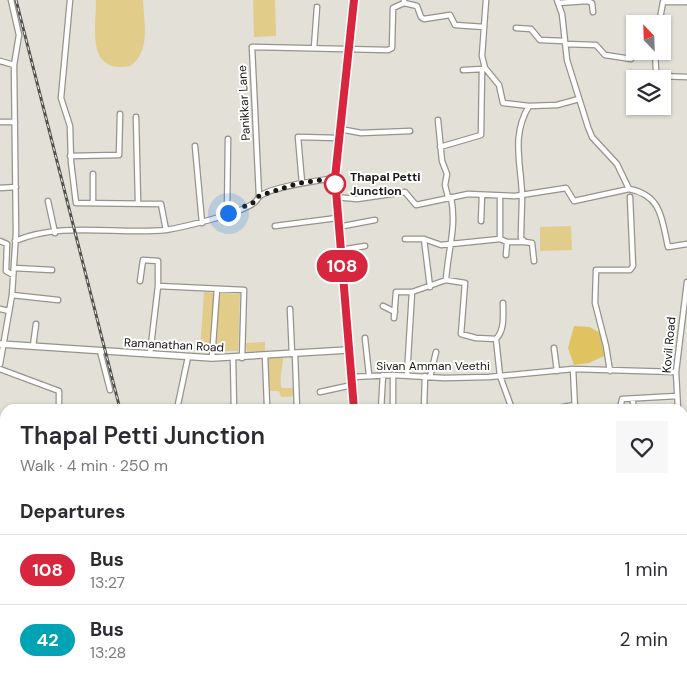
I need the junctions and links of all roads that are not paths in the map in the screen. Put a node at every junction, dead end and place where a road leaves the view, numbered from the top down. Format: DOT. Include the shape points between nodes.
graph roads {
  1 [pos="11,0"];
  2 [pos="70,0"];
  3 [pos="354,0"];
  4 [pos="486,0"];
  5 [pos="404,2"];
  6 [pos="558,2"];
  7 [pos="687,3"];
  8 [pos="317,7"];
  9 [pos="592,12"];
  10 [pos="661,15"];
  11 [pos="484,27"];
  12 [pos="516,28"];
  13 [pos="565,43"];
  14 [pos="314,48"];
  15 [pos="350,48"];
  16 [pos="626,58"];
  17 [pos="655,60"];
  18 [pos="0,61"];
  19 [pos="14,65"];
  20 [pos="483,69"];
  21 [pos="462,70"];
  22 [pos="687,77"];
  23 [pos="579,99"];
  24 [pos="528,106"];
  25 [pos="120,114"];
  26 [pos="136,117"];
  27 [pos="438,120"];
  28 [pos="0,122"];
  29 [pos="15,122"];
  30 [pos="340,130"];
  31 [pos="410,131"];
  32 [pos="339,138"];
  33 [pos="228,140"];
  34 [pos="195,146"];
  35 [pos="440,147"];
  36 [pos="70,156"];
  37 [pos="93,174"];
  38 [pos="335,178"];
  39 [pos="302,183"];
  40 [pos="16,187"];
  41 [pos="0,188"];
  42 [pos="629,189"];
  43 [pos="482,195"];
  44 [pos="522,195"];
  45 [pos="259,196"];
  46 [pos="500,196"];
  47 [pos="336,197"];
  48 [pos="449,197"];
  49 [pos="630,198"];
  50 [pos="48,201"];
  51 [pos="138,202"];
  52 [pos="93,203"];
  53 [pos="228,213"];
  54 [pos="337,218"];
  55 [pos="375,220"];
  56 [pos="481,221"];
  57 [pos="202,223"];
  58 [pos="275,226"];
  59 [pos="338,226"];
  60 [pos="166,230"];
  61 [pos="55,233"];
  62 [pos="405,239"];
  63 [pos="424,239"];
  64 [pos="500,239"];
  65 [pos="15,241"];
  66 [pos="0,242"];
  67 [pos="507,242"];
  68 [pos="524,242"];
  69 [pos="452,244"];
  70 [pos="687,244"];
  71 [pos="365,246"];
  72 [pos="340,250"];
  73 [pos="506,255"];
  74 [pos="534,262"];
  75 [pos="14,268"];
  76 [pos="52,270"];
  77 [pos="13,274"];
  78 [pos="446,280"];
  79 [pos="140,281"];
  80 [pos="687,283"];
  81 [pos="158,286"];
  82 [pos="430,287"];
  83 [pos="217,289"];
  84 [pos="412,292"];
  85 [pos="686,293"];
  86 [pos="12,294"];
  87 [pos="58,300"];
  88 [pos="503,303"];
  89 [pos="383,306"];
  90 [pos="290,309"];
  91 [pos="0,310"];
  92 [pos="9,311"];
  93 [pos="394,312"];
  94 [pos="394,318"];
  95 [pos="36,324"];
  96 [pos="365,338"];
  97 [pos="496,339"];
  98 [pos="2,344"];
  99 [pos="33,346"];
  100 [pos="554,348"];
  101 [pos="348,350"];
  102 [pos="100,351"];
  103 [pos="436,352"];
  104 [pos="150,354"];
  105 [pos="294,354"];
  106 [pos="265,356"];
  107 [pos="188,357"];
  108 [pos="212,358"];
  109 [pos="233,358"];
  110 [pos="242,358"];
  111 [pos="0,364"];
  112 [pos="0,369"];
  113 [pos="573,369"];
  114 [pos="557,371"];
  115 [pos="610,372"];
  116 [pos="676,372"];
  117 [pos="383,375"];
  118 [pos="393,375"];
  119 [pos="407,375"];
  120 [pos="369,376"];
  121 [pos="427,376"];
  122 [pos="500,376"];
  123 [pos="352,377"];
  124 [pos="352,385"];
  125 [pos="110,390"];
  126 [pos="320,392"];
  127 [pos="677,396"];
  128 [pos="633,398"];
  129 [pos="59,404"];
  130 [pos="178,404"];
  131 [pos="234,404"];
  132 [pos="267,404"];
  133 [pos="297,404"];
  134 [pos="354,404"];
  135 [pos="381,404"];
  136 [pos="393,404"];
  137 [pos="424,404"];
  138 [pos="510,404"];
  139 [pos="575,404"];
  140 [pos="621,404"];
  141 [pos="633,404"];
  142 [pos="678,404"];
  143 [pos="0,476"];
  144 [pos="0,480"];
  1 -- 19 [label="street" via="19,35"];
  2 -- 36 [label="street" via="61,98 70,126"];
  3 -- 15 [label="main road"];
  4 -- 11 [label="street"];
  5 -- 11 [label="street" via="417,6 424,18 450,15 455,25"];
  5 -- 15 [label="street, Panikkar Lane" via="393,8 392,48 377,52"];
  6 -- 9 [label="street" via="587,1 592,3"];
  6 -- 13 [label="street"];
  7 -- 10 [label="street" via="663,2"];
  8 -- 14 [label="street"];
  11 -- 20 [label="street"];
  12 -- 13 [label="street" via="531,30 544,41"];
  13 -- 16 [label="street" via="596,45 605,55"];
  13 -- 23 [label="street"];
  14 -- 15 [label="street, Panikkar Lane"];
  14 -- 45 [label="street, Panikkar Lane" via="252,47"];
  15 -- 30 [label="main road"];
  17 -- 22 [label="street" via="659,76"];
  18 -- 19 [label="street"];
  19 -- 29 [label="street"];
  20 -- 21 [label="street"];
  20 -- 24 [label="street" via="499,85 503,103"];
  20 -- 35 [label="street" via="481,135"];
  23 -- 24 [label="street" via="557,105"];
  23 -- 42 [label="street" via="592,136 617,164"];
  24 -- 44 [label="street" via="517,136"];
  25 -- 36 [label="street" via="119,155"];
  26 -- 51 [label="street"];
  27 -- 35 [label="street"];
  28 -- 29 [label="street"];
  29 -- 40 [label="street"];
  30 -- 31 [label="street" via="361,133"];
  30 -- 32 [label="main road"];
  32 -- 38 [label="main road"];
  32 -- 39 [label="street" via="298,137"];
  33 -- 53 [label="street"];
  34 -- 57 [label="street"];
  35 -- 48 [label="street"];
  36 -- 52 [label="street" via="76,203"];
  37 -- 52 [label="street"];
  38 -- 39 [label="street"];
  38 -- 47 [label="main road"];
  39 -- 45 [label="street"];
  40 -- 41 [label="street"];
  40 -- 65 [label="street"];
  42 -- 44 [label="street" via="574,201 566,188"];
  42 -- 70 [label="street" via="651,198 660,211 668,247"];
  43 -- 46 [label="street"];
  43 -- 48 [label="street"];
  43 -- 56 [label="street"];
  44 -- 46 [label="street"];
  44 -- 68 [label="street" via="521,238"];
  45 -- 53 [label="street" via="255,202"];
  46 -- 64 [label="street"];
  47 -- 48 [label="street" via="357,199 405,192 416,206"];
  47 -- 54 [label="main road"];
  48 -- 69 [label="street" via="454,236"];
  49 -- 115 [label="street" via="633,266 623,271 596,270 595,303"];
  50 -- 61 [label="street"];
  51 -- 52 [label="street"];
  51 -- 60 [label="street" via="163,205"];
  53 -- 57 [label="street"];
  54 -- 58 [label="street"];
  54 -- 59 [label="main road"];
  55 -- 59 [label="street"];
  57 -- 60 [label="street"];
  59 -- 72 [label="main road"];
  60 -- 61 [label="street"];
  61 -- 65 [label="street"];
  62 -- 63 [label="street"];
  63 -- 69 [label="street" via="441,245"];
  63 -- 82 [label="street"];
  64 -- 67 [label="street"];
  64 -- 69 [label="street"];
  65 -- 75 [label="street"];
  66 -- 77 [label="street" via="7,244 6,271"];
  67 -- 68 [label="street"];
  67 -- 73 [label="street"];
  68 -- 74 [label="street" via="532,243"];
  69 -- 78 [label="street"];
  71 -- 72 [label="street"];
  72 -- 101 [label="main road"];
  75 -- 76 [label="street"];
  75 -- 77 [label="street"];
  77 -- 86 [label="street"];
  78 -- 82 [label="street"];
  78 -- 97 [label="street" via="465,283 461,334"];
  79 -- 81 [label="street" via="143,260 161,261"];
  80 -- 85 [label="street, Kovil Road"];
  81 -- 83 [label="street"];
  81 -- 104 [label="street"];
  82 -- 84 [label="street"];
  83 -- 108 [label="street"];
  83 -- 110 [label="street" via="244,290"];
  84 -- 93 [label="street" via="396,292"];
  84 -- 119 [label="street"];
  85 -- 116 [label="street, Kovil Road"];
  86 -- 87 [label="street"];
  86 -- 92 [label="street"];
  88 -- 97 [label="street" via="502,325"];
  89 -- 93 [label="street"];
  90 -- 105 [label="street"];
  91 -- 92 [label="street"];
  92 -- 98 [label="street"];
  93 -- 94 [label="street"];
  95 -- 99 [label="street"];
  96 -- 120 [label="street"];
  97 -- 122 [label="street"];
  98 -- 99 [label="main road, Ramanathan Road"];
  98 -- 111 [label="street"];
  99 -- 102 [label="main road, Ramanathan Road"];
  100 -- 114 [label="street"];
  101 -- 105 [label="main road, Ramanathan Road"];
  101 -- 123 [label="main road"];
  102 -- 104 [label="main road, Ramanathan Road"];
  102 -- 125 [label="street"];
  103 -- 121 [label="street"];
  104 -- 107 [label="main road, Ramanathan Road"];
  105 -- 106 [label="main road, Ramanathan Road"];
  105 -- 133 [label="street"];
  106 -- 110 [label="main road, Ramanathan Road"];
  106 -- 132 [label="street"];
  107 -- 108 [label="main road, Ramanathan Road"];
  107 -- 130 [label="street"];
  108 -- 109 [label="main road, Ramanathan Road"];
  109 -- 110 [label="main road, Ramanathan Road"];
  109 -- 131 [label="street"];
  112 -- 129 [label="street" via="59,391"];
  113 -- 114 [label="street, Sivan Amman Veethi"];
  113 -- 115 [label="street, Sivan Amman Veethi"];
  113 -- 139 [label="street"];
  114 -- 122 [label="street, Sivan Amman Veethi"];
  115 -- 116 [label="street, Sivan Amman Veethi"];
  116 -- 127 [label="street, Kovil Road"];
  117 -- 118 [label="street, Sivan Amman Veethi"];
  117 -- 120 [label="street, Sivan Amman Veethi"];
  117 -- 135 [label="street"];
  118 -- 119 [label="street, Sivan Amman Veethi"];
  118 -- 136 [label="street"];
  119 -- 121 [label="street, Sivan Amman Veethi"];
  120 -- 123 [label="street, Sivan Amman Veethi"];
  121 -- 122 [label="street, Sivan Amman Veethi"];
  121 -- 137 [label="street"];
  122 -- 138 [label="street"];
  123 -- 124 [label="main road"];
  124 -- 126 [label="street"];
  124 -- 134 [label="main road"];
  127 -- 128 [label="street"];
  127 -- 142 [label="street, Kovil Road"];
  128 -- 140 [label="street" via="621,400"];
  128 -- 141 [label="street"];
  143 -- 144 [label="street"];
}
